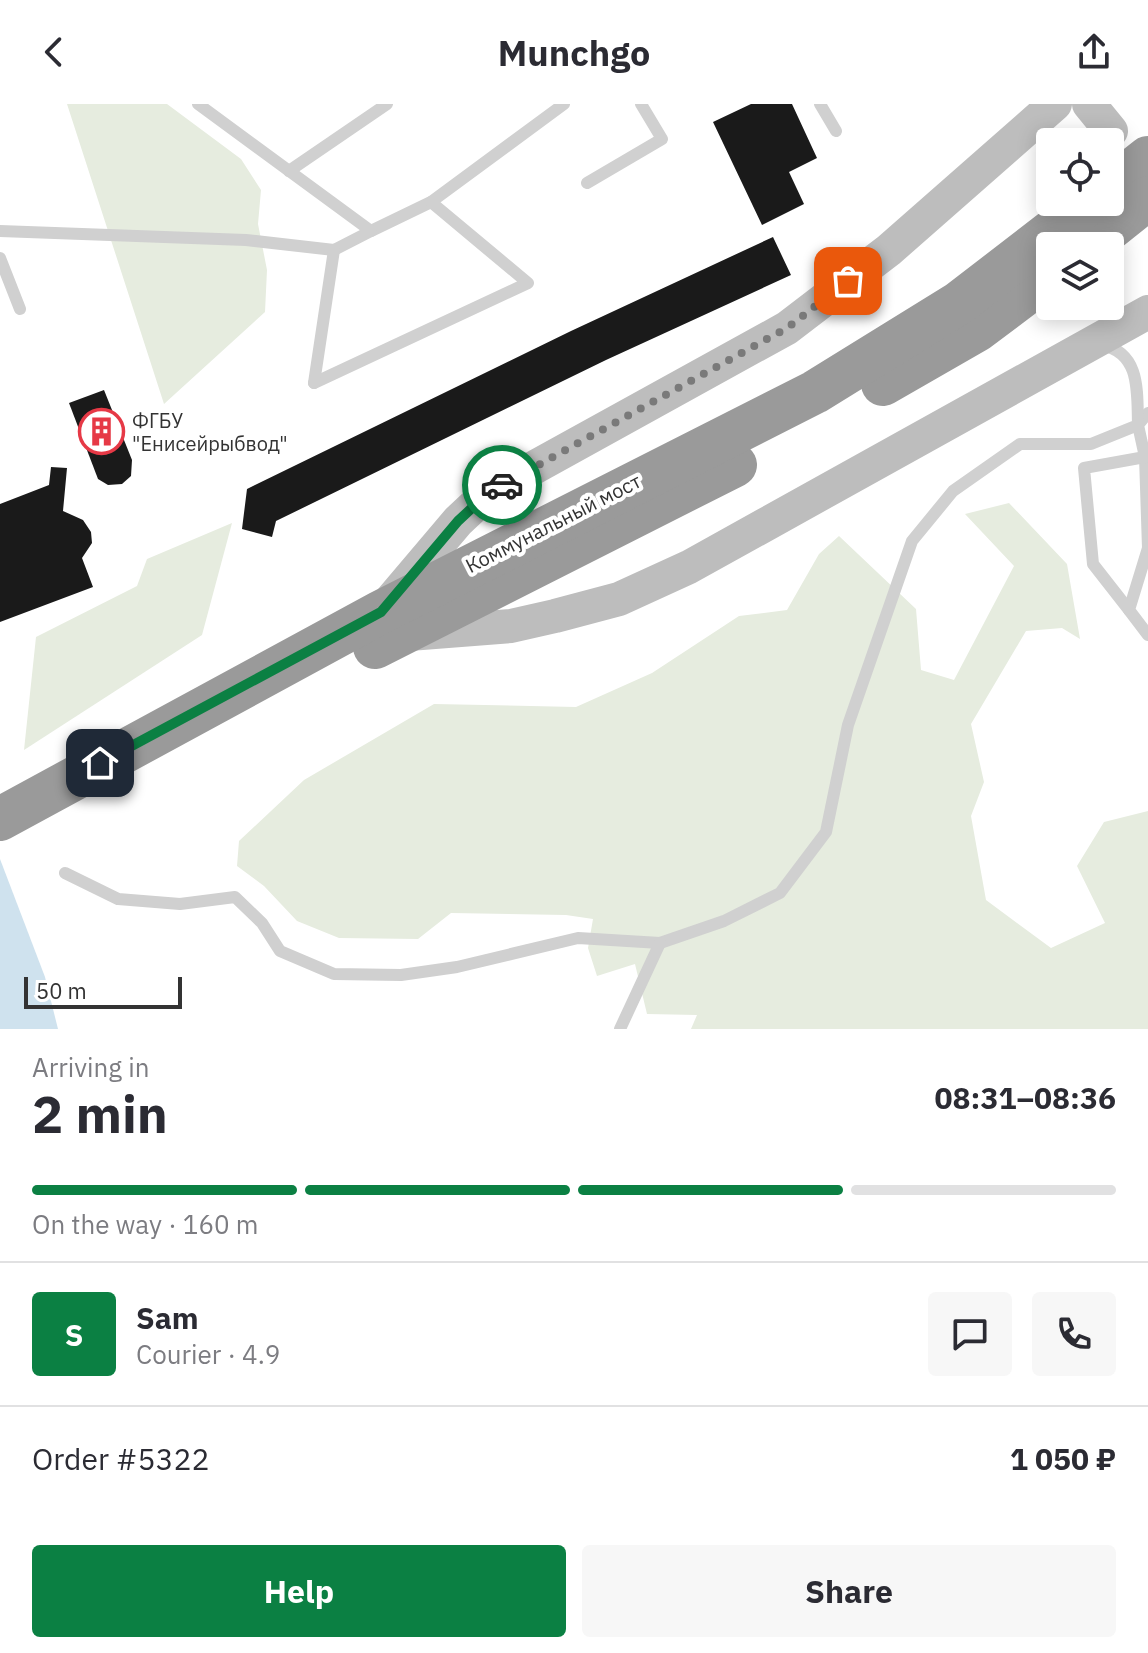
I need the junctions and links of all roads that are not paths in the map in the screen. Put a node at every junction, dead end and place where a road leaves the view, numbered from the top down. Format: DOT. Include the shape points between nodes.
graph roads {
  1 [pos="198,104"];
  2 [pos="387,104"];
  3 [pos="564,104"];
  4 [pos="641,104"];
  5 [pos="820,104"];
  6 [pos="1055,104"];
  7 [pos="1089,104"];
  8 [pos="550,108"];
  9 [pos="1109,128"];
  10 [pos="836,131"];
  11 [pos="1148,158"];
  12 [pos="289,171"];
  13 [pos="1124,177"];
  14 [pos="587,183"];
  15 [pos="1148,198"];
  16 [pos="431,202"];
  17 [pos="1072,216"];
  18 [pos="0,231"];
  19 [pos="371,231"];
  20 [pos="1106,232"];
  21 [pos="334,250"];
  22 [pos="0,258"];
  23 [pos="1036,286"];
  24 [pos="20,309"];
  25 [pos="1148,312"];
  26 [pos="1091,343"];
  27 [pos="1148,413"];
  28 [pos="1138,425"];
  29 [pos="1145,457"];
  30 [pos="1129,610"];
  31 [pos="391,623"];
  32 [pos="1148,635"];
  33 [pos="105,774"];
  34 [pos="0,819"];
  35 [pos="0,842"];
  36 [pos="65,873"];
  37 [pos="660,943"];
  38 [pos="620,1029"];
  1 -- 12 [label="lane"];
  2 -- 12 [label="lane"];
  3 -- 8 [label="lane"];
  4 -- 14 [label="lane" via="662,139"];
  5 -- 10 [label="lane"];
  6 -- 31 [label="main road" via="889,250 787,328 488,493 458,521"];
  7 -- 9 [label="main road"];
  8 -- 16 [label="lane"];
  11 -- 13 [label="highway"];
  12 -- 19 [label="lane"];
  15 -- 20 [label="highway"];
  16 -- 19 [label="lane"];
  16 -- 21 [label="lane" via="528,283 314,383"];
  17 -- 31 [label="highway, Коммунальный мост" via="959,303 815,392"];
  18 -- 21 [label="lane" via="246,240"];
  19 -- 21 [label="lane"];
  22 -- 24 [label="lane"];
  23 -- 31 [label="highway, Коммунальный мост" via="977,330 841,409 483,596"];
  25 -- 26 [label="main road"];
  26 -- 28 [label="lane" via="1116,348 1128,359 1137,379"];
  26 -- 31 [label="main road" via="689,567 619,599 511,626"];
  27 -- 28 [label="lane"];
  28 -- 29 [label="lane"];
  28 -- 37 [label="lane" via="1091,444 1020,444 953,491 912,541 874,639 848,725 826,832 780,893 724,921"];
  29 -- 30 [label="lane" via="1148,548"];
  29 -- 30 [label="lane" via="1084,468 1093,564"];
  30 -- 32 [label="lane"];
  31 -- 33 [label="highway, Коммунальный мост"];
  33 -- 34 [label="highway, Коммунальный мост"];
  33 -- 35 [label="highway, Коммунальный мост"];
  36 -- 37 [label="lane" via="118,899 180,904 235,897 262,923 280,951 334,974 401,975 457,967 578,938"];
  37 -- 38 [label="lane"];
}
